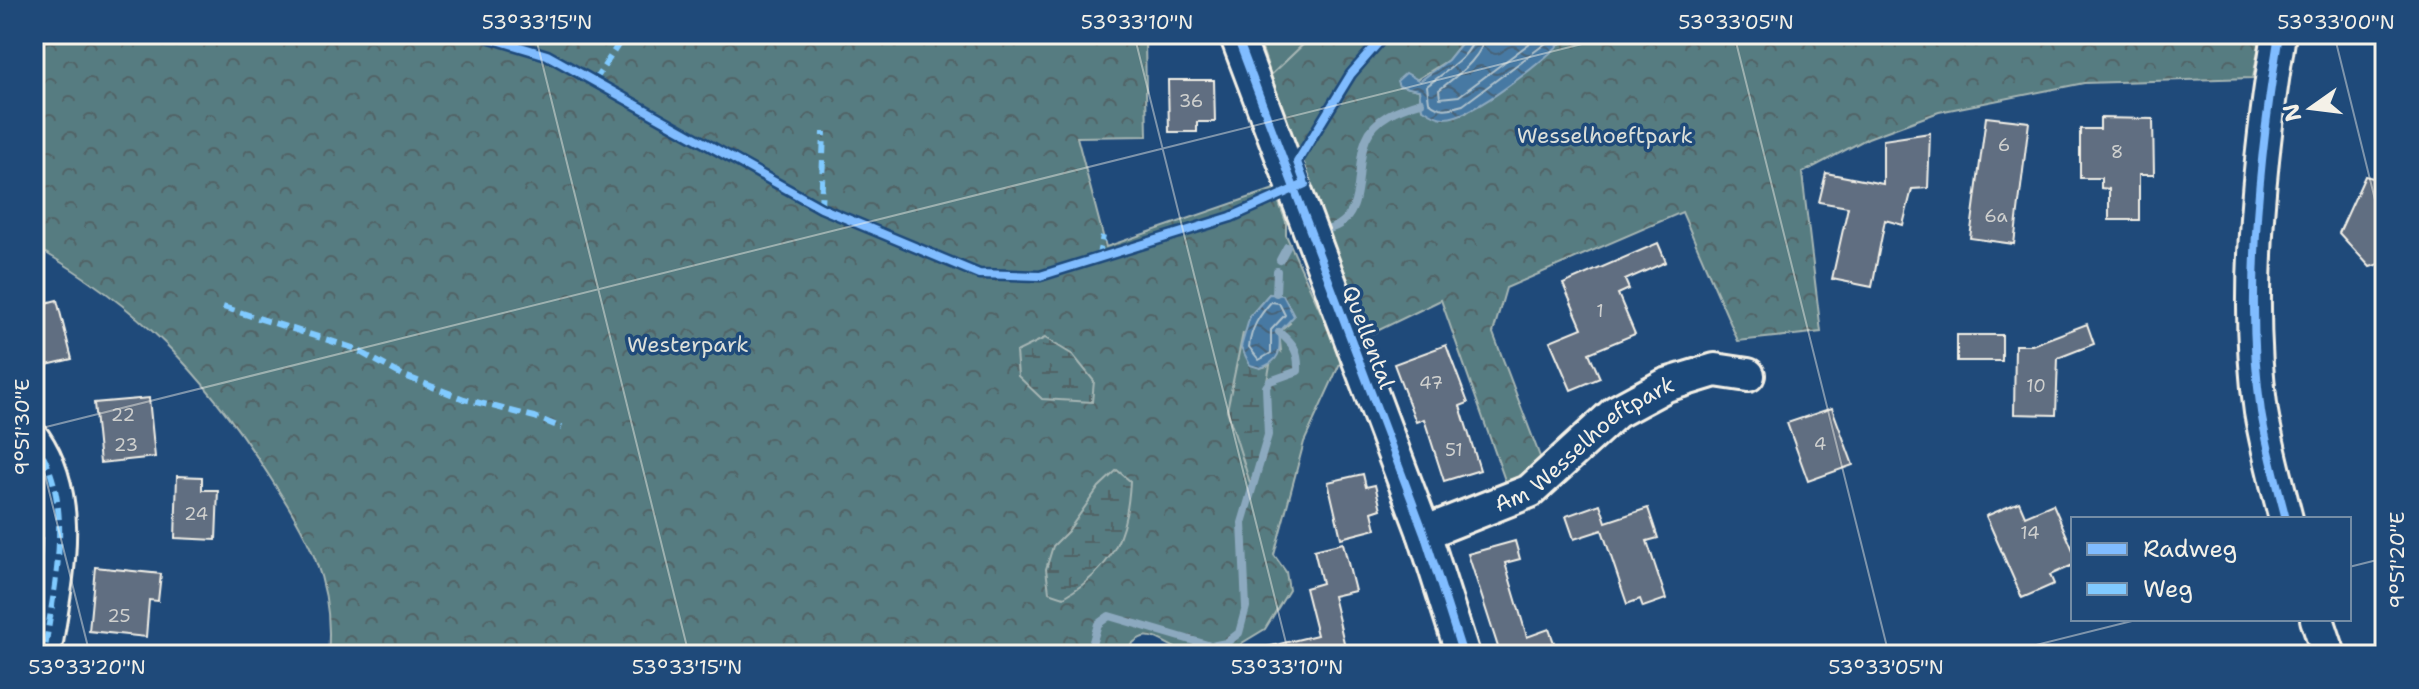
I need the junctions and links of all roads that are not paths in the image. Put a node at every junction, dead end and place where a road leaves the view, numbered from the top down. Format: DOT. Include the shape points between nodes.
graph roads {
  1 [pos="1236,34"];
  2 [pos="2279,34"];
  3 [pos="1748,375"];
  4 [pos="34,440"];
  5 [pos="2286,517"];
  6 [pos="1424,533"];
  7 [pos="2318,621"];
  8 [pos="44,655"];
  9 [pos="1463,655"];
  10 [pos="2329,655"];
  1 -- 6 [label="street, Quellental"];
  2 -- 5 [label="street" via="2261,176 2256,344 2262,414"];
  3 -- 6 [label="street, Am Wesselhoeftpark" via="1715,370 1666,385 1606,420 1530,491"];
  4 -- 8 [label="street" via="51,475 59,513 59,552"];
  6 -- 9 [label="street, Quellental"];
  7 -- 10 [label="street"];
}
